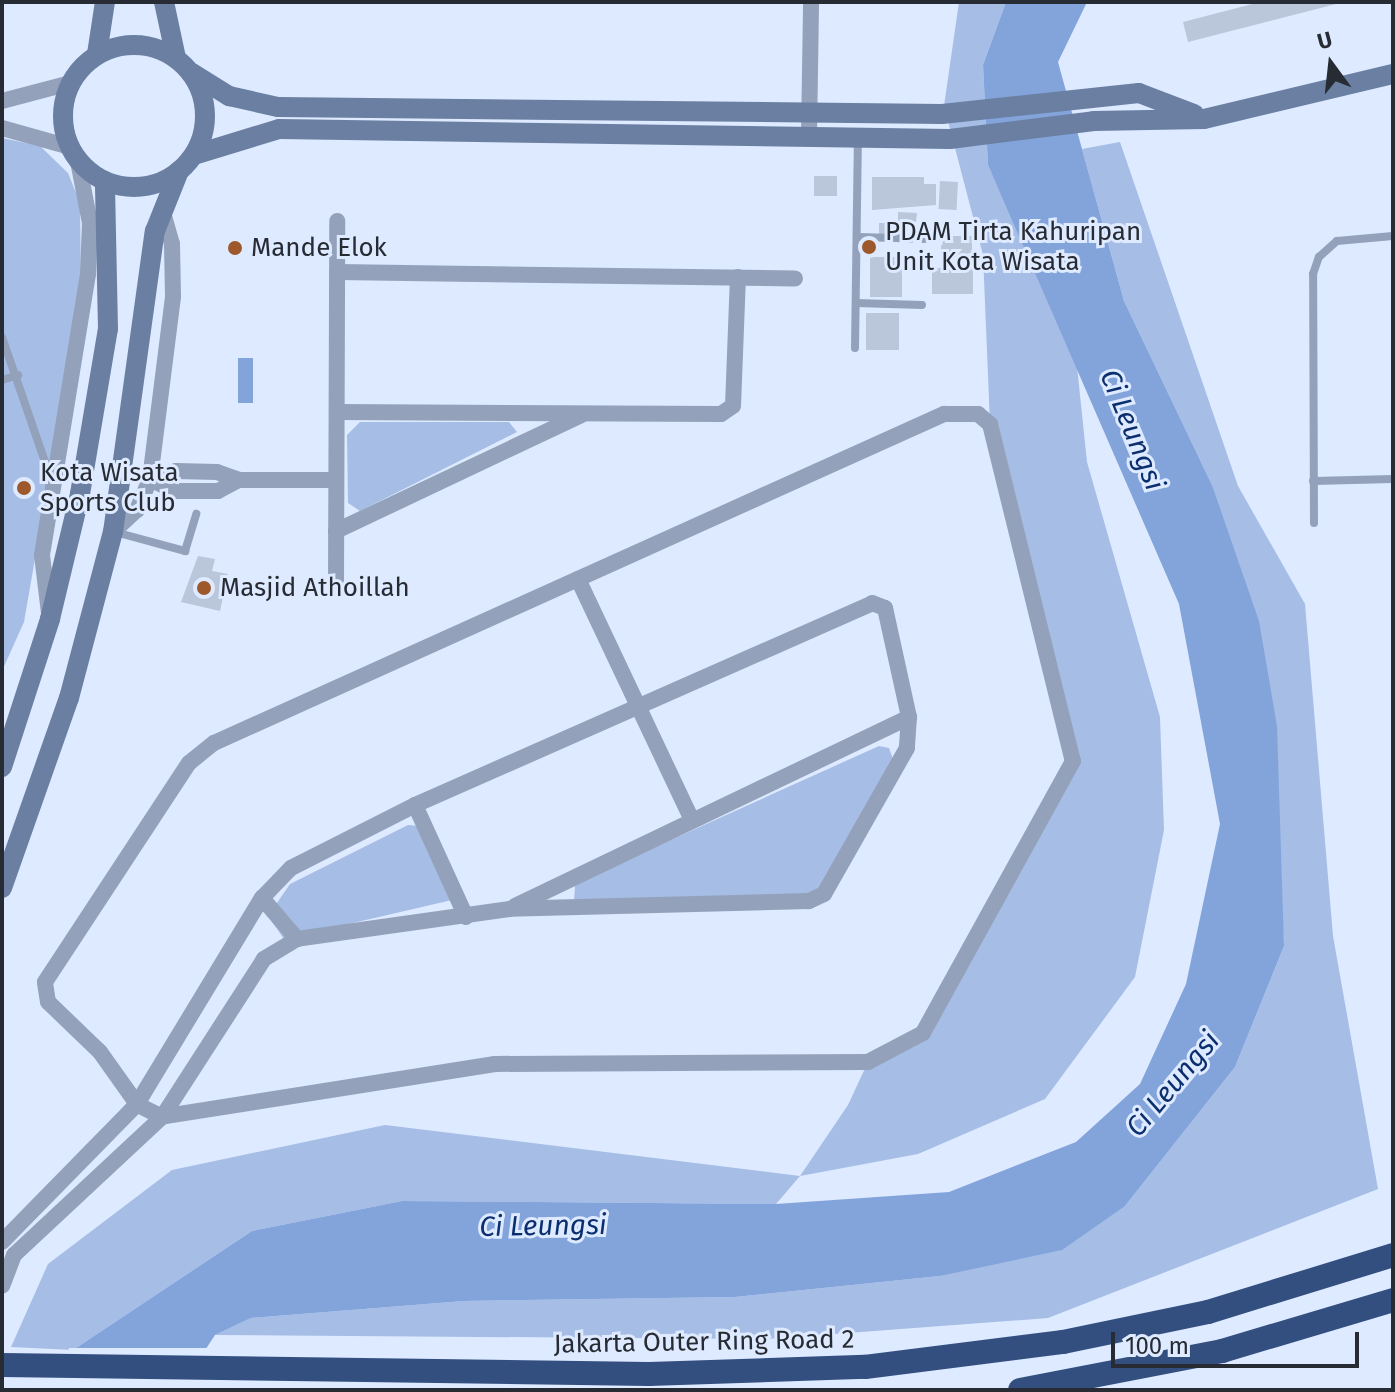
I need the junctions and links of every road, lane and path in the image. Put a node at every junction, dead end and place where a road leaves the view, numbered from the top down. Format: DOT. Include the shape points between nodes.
graph roads {
  1 [pos="105,2"];
  2 [pos="164,2"];
  3 [pos="811,2"];
  4 [pos="97,54"];
  5 [pos="176,58"];
  6 [pos="192,73"];
  7 [pos="1393,74"];
  8 [pos="70,83"];
  9 [pos="2,101"];
  10 [pos="809,110"];
  11 [pos="1204,119"];
  12 [pos="2,128"];
  13 [pos="809,134"];
  14 [pos="858,136"];
  15 [pos="74,154"];
  16 [pos="194,155"];
  17 [pos="179,171"];
  18 [pos="105,181"];
  19 [pos="162,210"];
  20 [pos="337,221"];
  21 [pos="1393,236"];
  22 [pos="858,237"];
  23 [pos="930,239"];
  24 [pos="337,272"];
  25 [pos="738,277"];
  26 [pos="795,278"];
  27 [pos="856,303"];
  28 [pos="922,305"];
  29 [pos="2,337"];
  30 [pos="855,348"];
  31 [pos="18,375"];
  32 [pos="2,380"];
  33 [pos="337,412"];
  34 [pos="585,413"];
  35 [pos="150,479"];
  36 [pos="1393,479"];
  37 [pos="336,480"];
  38 [pos="1313,481"];
  39 [pos="56,490"];
  40 [pos="196,514"];
  41 [pos="1314,523"];
  42 [pos="336,531"];
  43 [pos="113,532"];
  44 [pos="578,579"];
  45 [pos="336,584"];
  46 [pos="50,619"];
  47 [pos="637,706"];
  48 [pos="909,717"];
  49 [pos="2,767"];
  50 [pos="415,805"];
  51 [pos="692,820"];
  52 [pos="2,888"];
  53 [pos="262,898"];
  54 [pos="510,909"];
  55 [pos="466,917"];
  56 [pos="297,939"];
  57 [pos="137,1104"];
  58 [pos="162,1117"];
  59 [pos="2,1242"];
  60 [pos="1393,1255"];
  61 [pos="2,1286"];
  62 [pos="1393,1300"];
  63 [pos="2,1365"];
  64 [pos="1020,1390"];
  1 -- 4 [label="street"];
  2 -- 5 [label="street"];
  3 -- 10 [label="street"];
  4 -- 5 [label="street" via="137,44"];
  4 -- 8 [label="street"];
  5 -- 6 [label="street"];
  6 -- 10 [label="street" via="229,96 278,107"];
  6 -- 16 [label="street" via="206,114"];
  7 -- 11 [label="street"];
  8 -- 9 [label="street"];
  8 -- 15 [label="street" via="64,102"];
  10 -- 11 [label="street" via="942,114 1139,93"];
  10 -- 13 [label="street"];
  11 -- 14 [label="street" via="1094,121 982,134"];
  12 -- 15 [label="street"];
  13 -- 14 [label="street"];
  13 -- 16 [label="street" via="279,129"];
  14 -- 22 [label="lane"];
  15 -- 18 [label="street"];
  15 -- 39 [label="street" via="90,223 88,274"];
  16 -- 17 [label="street"];
  17 -- 18 [label="street" via="143,186"];
  17 -- 19 [label="street"];
  18 -- 46 [label="street" via="108,329"];
  19 -- 35 [label="street" via="172,244 173,296"];
  19 -- 43 [label="street"];
  20 -- 24 [label="street"];
  21 -- 38 [label="lane" via="1337,241 1319,257 1313,274"];
  22 -- 23 [label="lane"];
  22 -- 27 [label="lane"];
  24 -- 25 [label="street"];
  24 -- 33 [label="street"];
  25 -- 26 [label="street"];
  25 -- 34 [label="street" via="733,406 721,414"];
  27 -- 28 [label="lane"];
  27 -- 30 [label="lane"];
  29 -- 31 [label="lane"];
  31 -- 32 [label="lane"];
  31 -- 39 [label="lane"];
  33 -- 34 [label="street"];
  33 -- 37 [label="street"];
  34 -- 42 [label="street"];
  35 -- 37 [label="street" via="203,471 239,480"];
  35 -- 43 [label="street" via="137,510"];
  36 -- 38 [label="lane"];
  37 -- 42 [label="street"];
  38 -- 41 [label="lane"];
  39 -- 46 [label="street" via="41,565"];
  40 -- 43 [label="lane" via="185,551"];
  42 -- 45 [label="street"];
  43 -- 52 [label="street" via="69,698"];
  44 -- 47 [label="street"];
  44 -- 57 [label="street" via="214,743 189,763 45,982 48,1002 100,1052"];
  44 -- 58 [label="street" via="944,414 978,414 990,424 1073,761 923,1033 868,1062 495,1064"];
  46 -- 49 [label="street"];
  47 -- 48 [label="street" via="872,603 885,608"];
  47 -- 50 [label="street"];
  47 -- 51 [label="street"];
  48 -- 51 [label="street"];
  48 -- 54 [label="street" via="907,748 839,875 809,901"];
  50 -- 53 [label="street" via="291,868"];
  50 -- 55 [label="street"];
  51 -- 54 [label="street"];
  53 -- 56 [label="street"];
  53 -- 57 [label="street"];
  54 -- 55 [label="street"];
  55 -- 56 [label="street"];
  56 -- 58 [label="street" via="264,959"];
  57 -- 58 [label="street"];
  57 -- 59 [label="street"];
  58 -- 61 [label="street" via="14,1255"];
  60 -- 63 [label="highway, Jakarta Outer Ring Road 2" via="1208,1312 1063,1342 865,1367 649,1374"];
  62 -- 64 [label="highway" via="1222,1351"];
}
